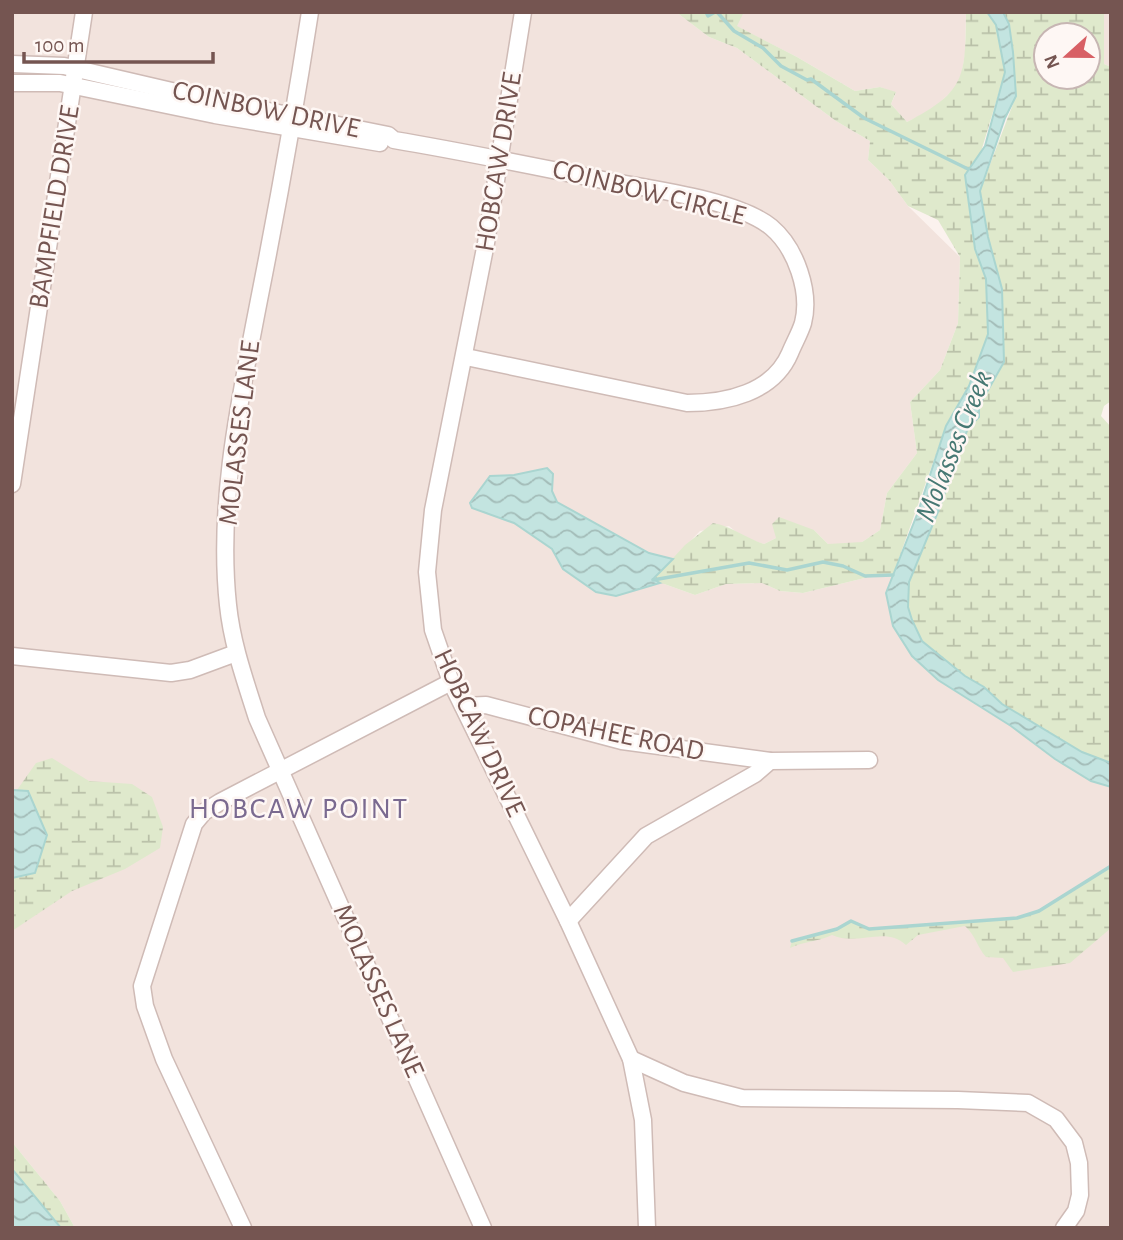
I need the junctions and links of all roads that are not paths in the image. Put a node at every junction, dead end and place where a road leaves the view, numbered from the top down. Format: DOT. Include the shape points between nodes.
graph roads {
  1 [pos="84,12"];
  2 [pos="310,12"];
  3 [pos="523,12"];
  4 [pos="12,64"];
  5 [pos="77,68"];
  6 [pos="12,83"];
  7 [pos="74,86"];
  8 [pos="293,122"];
  9 [pos="501,158"];
  10 [pos="466,357"];
  11 [pos="12,484"];
  12 [pos="236,653"];
  13 [pos="12,656"];
  14 [pos="451,682"];
  15 [pos="463,706"];
  16 [pos="869,760"];
  17 [pos="770,761"];
  18 [pos="279,772"];
  19 [pos="568,921"];
  20 [pos="631,1059"];
  21 [pos="243,1228"];
  22 [pos="483,1228"];
  23 [pos="647,1228"];
  24 [pos="1064,1228"];
  1 -- 5 [label="street, BAMPFIELD DRIVE"];
  2 -- 8 [label="street, MOLASSES LANE"];
  3 -- 9 [label="street, HOBCAW DRIVE"];
  4 -- 5 [label="street, COINBOW DRIVE"];
  5 -- 7 [label="street, BAMPFIELD DRIVE"];
  5 -- 8 [label="street, COINBOW DRIVE"];
  6 -- 7 [label="street, COINBOW DRIVE"];
  7 -- 8 [label="street, COINBOW DRIVE"];
  7 -- 11 [label="street, BAMPFIELD DRIVE"];
  8 -- 9 [label="street, COINBOW DRIVE" via="388,145 394,140"];
  8 -- 12 [label="street, MOLASSES LANE" via="231,460 228,603"];
  9 -- 10 [label="street, HOBCAW DRIVE"];
  9 -- 10 [label="street, COINBOW CIRCLE" via="671,192 740,211 771,227 793,256 805,291 803,323 788,358 767,382 743,396 712,403 687,403"];
  10 -- 14 [label="street, HOBCAW DRIVE" via="427,553 433,629"];
  12 -- 13 [label="street" via="171,673"];
  12 -- 18 [label="street, MOLASSES LANE"];
  14 -- 15 [label="street, HOBCAW DRIVE"];
  14 -- 18 [label="street"];
  15 -- 17 [label="street, COPAHEE ROAD" via="486,705 621,741"];
  15 -- 19 [label="street, HOBCAW DRIVE"];
  16 -- 17 [label="street, COPAHEE ROAD"];
  17 -- 19 [label="street, COPAHEE ROAD" via="646,836"];
  18 -- 21 [label="street" via="220,802 194,824 142,986 164,1059"];
  18 -- 22 [label="street, MOLASSES LANE"];
  19 -- 20 [label="street, HOBCAW DRIVE"];
  20 -- 23 [label="street, HOBCAW DRIVE" via="643,1120"];
  20 -- 24 [label="street" via="684,1083 742,1098 1003,1101 1042,1109 1066,1130 1079,1163 1080,1195"];
}
